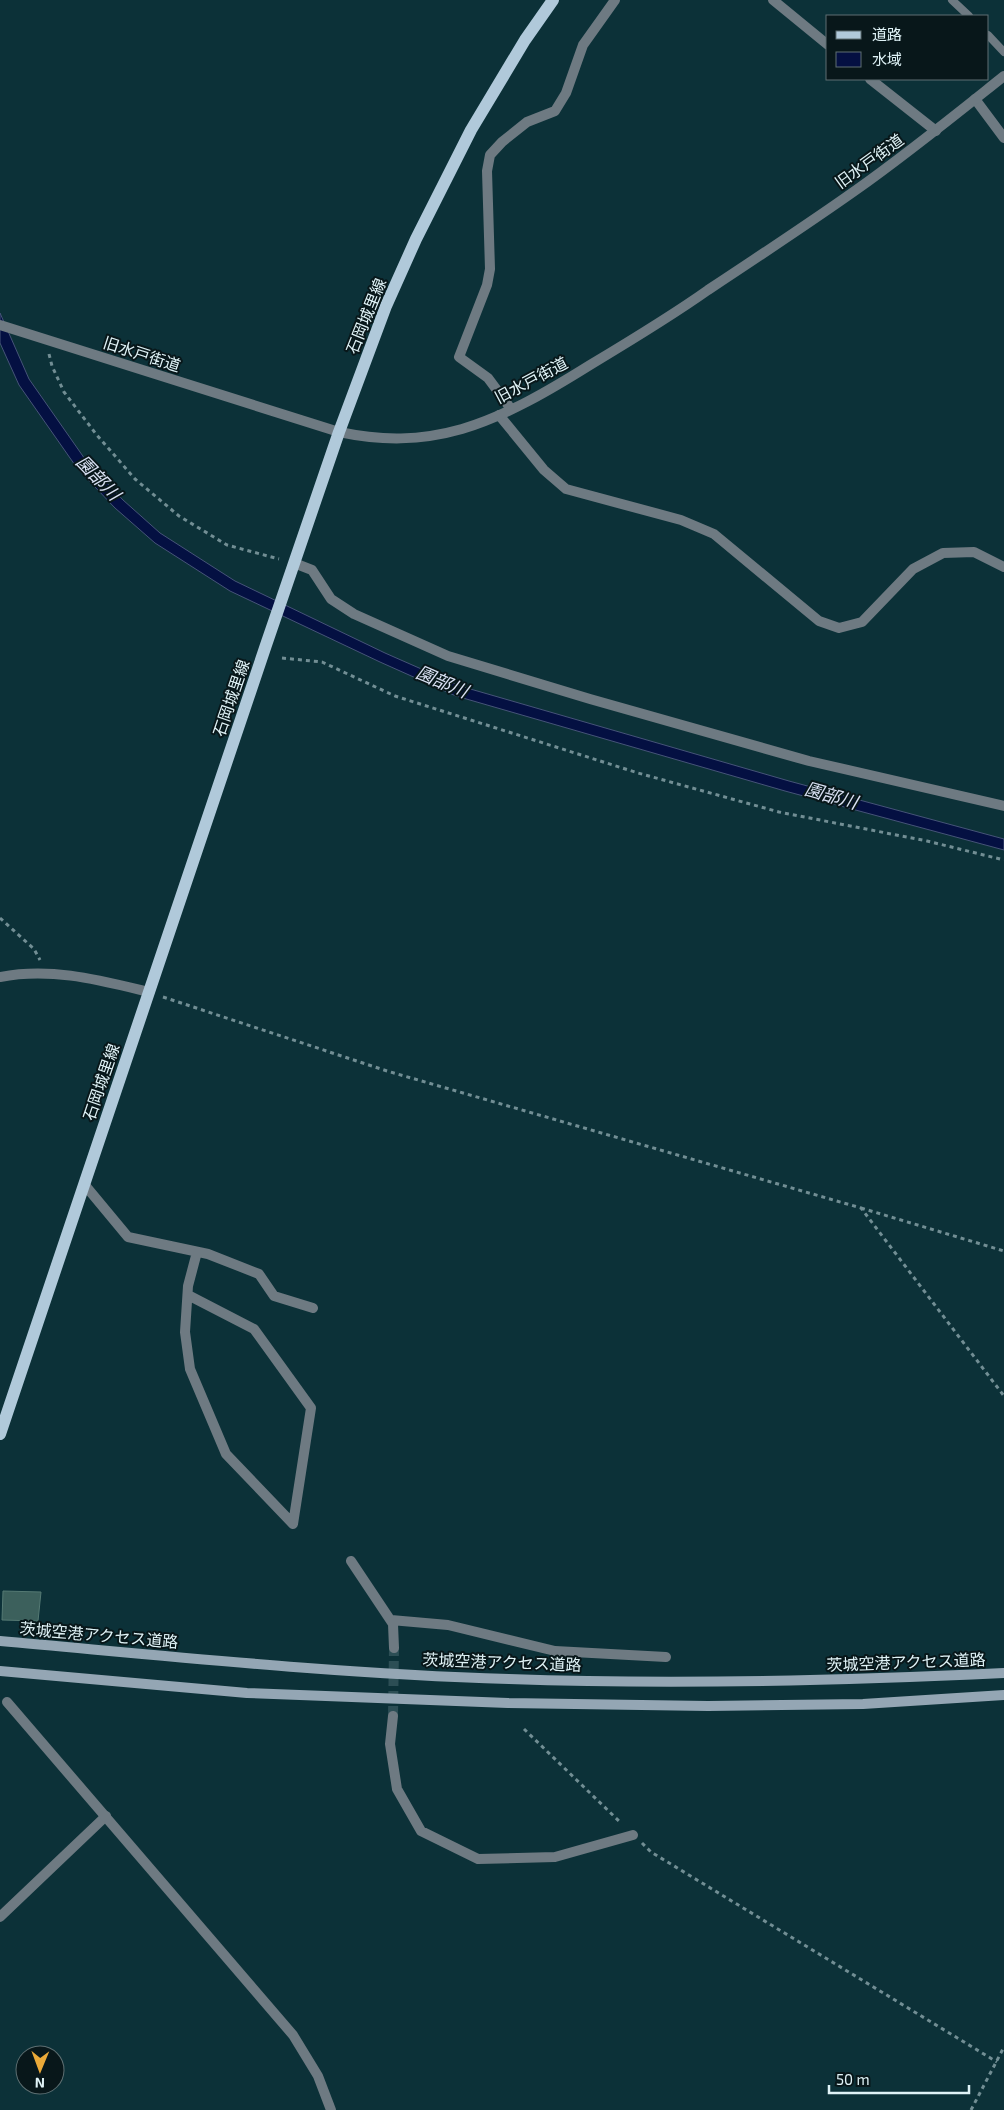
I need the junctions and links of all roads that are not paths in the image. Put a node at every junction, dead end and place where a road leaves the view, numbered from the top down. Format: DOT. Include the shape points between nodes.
graph roads {
  1 [pos="553,0"];
  2 [pos="615,0"];
  3 [pos="773,0"];
  4 [pos="952,0"];
  5 [pos="968,15"];
  6 [pos="989,36"];
  7 [pos="826,43"];
  8 [pos="1004,52"];
  9 [pos="1004,76"];
  10 [pos="871,80"];
  11 [pos="975,99"];
  12 [pos="936,131"];
  13 [pos="1004,138"];
  14 [pos="0,325"];
  15 [pos="511,409"];
  16 [pos="499,415"];
  17 [pos="340,432"];
  18 [pos="294,563"];
  19 [pos="1004,567"];
  20 [pos="1004,806"];
  21 [pos="0,977"];
  22 [pos="148,992"];
  23 [pos="84,1184"];
  24 [pos="198,1252"];
  25 [pos="188,1295"];
  26 [pos="313,1308"];
  27 [pos="0,1434"];
  28 [pos="351,1561"];
  29 [pos="391,1620"];
  30 [pos="0,1641"];
  31 [pos="394,1648"];
  32 [pos="666,1657"];
  33 [pos="0,1671"];
  34 [pos="1004,1673"];
  35 [pos="1004,1695"];
  36 [pos="7,1702"];
  37 [pos="393,1716"];
  38 [pos="106,1816"];
  39 [pos="633,1835"];
  40 [pos="0,1917"];
  41 [pos="331,2110"];
  1 -- 17 [label="main road, 石岡城里線" via="471,130 416,239 386,306"];
  2 -- 15 [label="street" via="583,44 566,92 555,111 526,122 490,155 487,171 490,269 459,357 488,378"];
  3 -- 7 [label="street"];
  4 -- 5 [label="lane"];
  6 -- 8 [label="lane"];
  9 -- 11 [label="street, 旧水戸街道"];
  10 -- 12 [label="street"];
  11 -- 12 [label="street, 旧水戸街道"];
  11 -- 13 [label="street"];
  12 -- 15 [label="street, 旧水戸街道" via="856,190 658,324"];
  14 -- 17 [label="street, 旧水戸街道"];
  15 -- 16 [label="street, 旧水戸街道"];
  16 -- 17 [label="street, 旧水戸街道" via="421,438 382,439"];
  16 -- 19 [label="street" via="544,470 566,489 681,520 714,534 819,621 839,628 862,622 913,568 944,553 974,552"];
  17 -- 18 [label="main road, 石岡城里線"];
  18 -- 20 [label="street" via="312,570 330,599 354,614 448,656 809,761"];
  18 -- 22 [label="main road, 石岡城里線"];
  21 -- 22 [label="street" via="42,973 90,978"];
  22 -- 23 [label="main road, 石岡城里線"];
  23 -- 24 [label="street" via="128,1237"];
  23 -- 27 [label="main road, 石岡城里線"];
  24 -- 25 [label="street"];
  24 -- 26 [label="street" via="258,1274 274,1296"];
  25 -- 25 [label="street" via="254,1329 311,1408 293,1524 226,1454 190,1369 184,1332"];
  28 -- 29 [label="street"];
  29 -- 31 [label="street"];
  29 -- 32 [label="street" via="448,1625 555,1651"];
  30 -- 34 [label="main road, 茨城空港アクセス道路" via="319,1669 508,1680 865,1680"];
  33 -- 35 [label="main road" via="248,1693 518,1703 863,1704"];
  36 -- 38 [label="street"];
  37 -- 39 [label="street" via="390,1744 397,1789 421,1831 478,1859 556,1857"];
  38 -- 40 [label="street"];
  38 -- 41 [label="street" via="293,2035 318,2076"];
}
